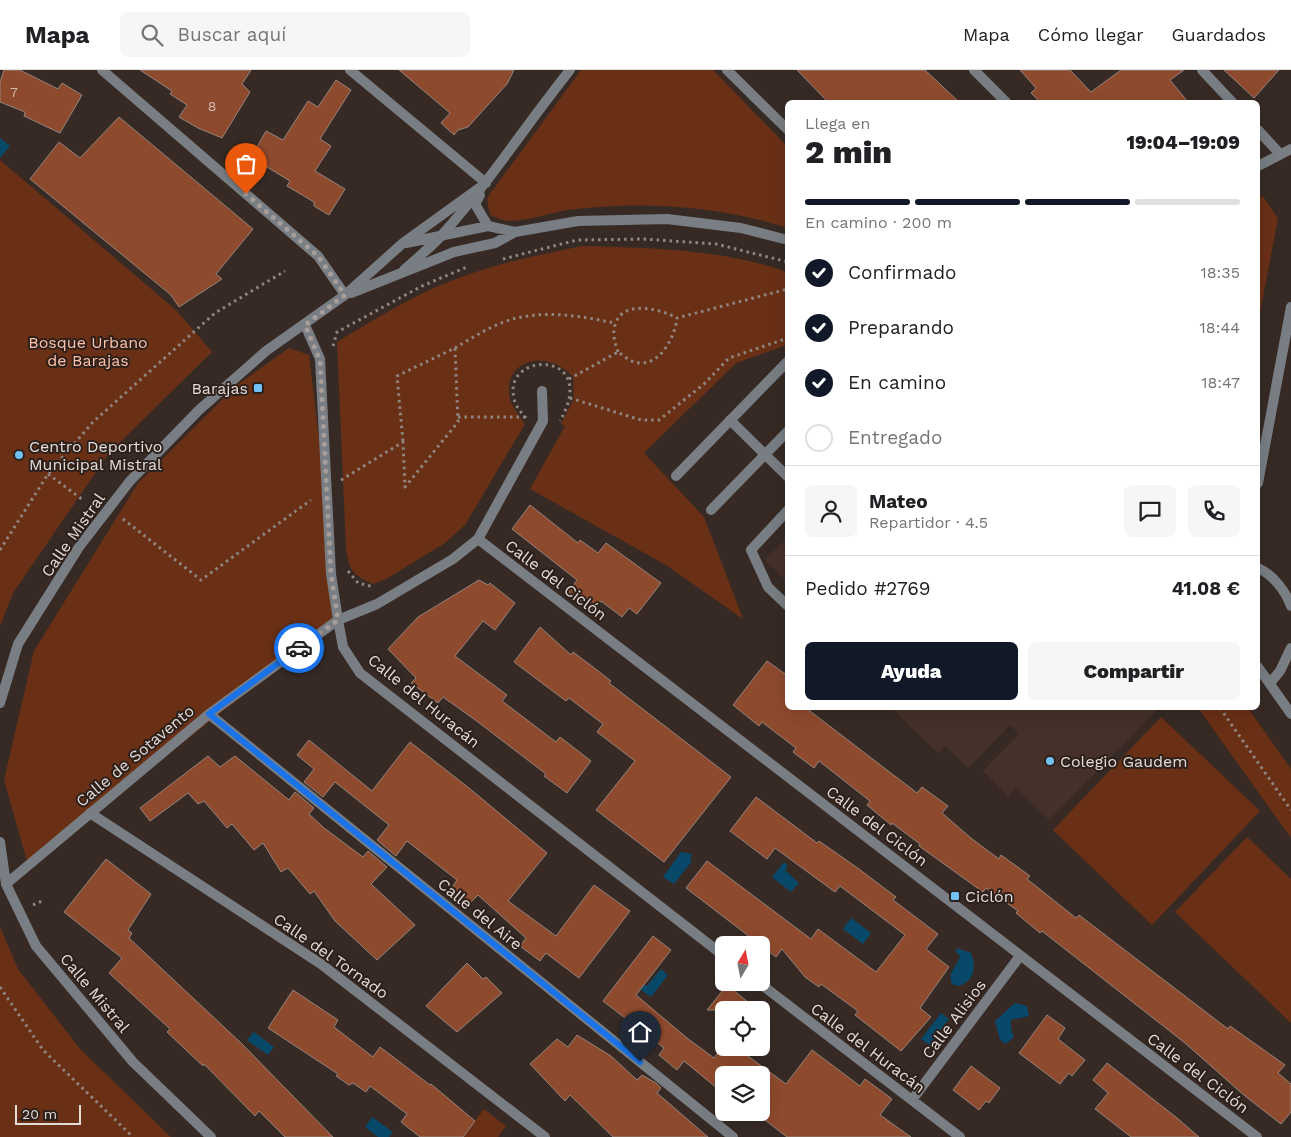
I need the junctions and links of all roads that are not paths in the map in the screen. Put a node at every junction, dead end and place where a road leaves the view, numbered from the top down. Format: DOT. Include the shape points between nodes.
graph roads {
  1 [pos="102,70"];
  2 [pos="350,70"];
  3 [pos="570,70"];
  4 [pos="727,70"];
  5 [pos="974,70"];
  6 [pos="1202,70"];
  7 [pos="1004,100"];
  8 [pos="1230,100"];
  9 [pos="785,127"];
  10 [pos="1260,132"];
  11 [pos="1291,149"];
  12 [pos="1280,154"];
  13 [pos="1260,165"];
  14 [pos="486,183"];
  15 [pos="488,226"];
  16 [pos="515,232"];
  17 [pos="440,238"];
  18 [pos="785,239"];
  19 [pos="403,244"];
  20 [pos="398,275"];
  21 [pos="345,295"];
  22 [pos="1291,311"];
  23 [pos="305,325"];
  24 [pos="785,364"];
  25 [pos="542,391"];
  26 [pos="730,420"];
  27 [pos="785,434"];
  28 [pos="764,455"];
  29 [pos="1260,473"];
  30 [pos="785,474"];
  31 [pos="676,476"];
  32 [pos="711,510"];
  33 [pos="785,513"];
  34 [pos="478,539"];
  35 [pos="1260,569"];
  36 [pos="785,603"];
  37 [pos="1291,606"];
  38 [pos="338,620"];
  39 [pos="1291,648"];
  40 [pos="1260,670"];
  41 [pos="1270,683"];
  42 [pos="0,703"];
  43 [pos="209,714"];
  44 [pos="1291,714"];
  45 [pos="90,813"];
  46 [pos="0,842"];
  47 [pos="6,884"];
  48 [pos="715,949"];
  49 [pos="1020,956"];
  50 [pos="770,991"];
  51 [pos="912,1100"];
  52 [pos="211,1137"];
  53 [pos="545,1137"];
  54 [pos="733,1137"];
  55 [pos="960,1137"];
  56 [pos="1257,1137"];
  1 -- 21 [label="street" via="318,256"];
  2 -- 14 [label="street"];
  3 -- 14 [label="street" via="540,106"];
  4 -- 9 [label="street"];
  5 -- 7 [label="street"];
  6 -- 8 [label="street"];
  10 -- 12 [label="street"];
  11 -- 12 [label="street"];
  12 -- 13 [label="street"];
  14 -- 15 [label="street" via="476,204"];
  14 -- 17 [label="street"];
  14 -- 19 [label="street"];
  15 -- 16 [label="street"];
  15 -- 17 [label="street"];
  16 -- 18 [label="street" via="578,221 667,219 741,228"];
  16 -- 20 [label="street" via="494,244 454,252"];
  17 -- 19 [label="street"];
  17 -- 20 [label="street"];
  19 -- 21 [label="street"];
  20 -- 21 [label="street"];
  21 -- 23 [label="street, Calle Mistral"];
  22 -- 29 [label="street"];
  23 -- 38 [label="street, Calle del Huracán" via="320,360 331,574"];
  23 -- 42 [label="street, Calle Mistral" via="242,371 130,481 79,547 18,644"];
  24 -- 26 [label="street"];
  25 -- 34 [label="street, Calle de Sotavento" via="543,421"];
  26 -- 28 [label="street"];
  26 -- 31 [label="street"];
  27 -- 28 [label="street"];
  28 -- 30 [label="street"];
  28 -- 32 [label="street"];
  33 -- 36 [label="street" via="751,550 768,587"];
  34 -- 38 [label="street, Calle de Sotavento" via="453,559 377,604"];
  34 -- 49 [label="street, Calle del Ciclón"];
  35 -- 37 [label="street" via="1276,581"];
  38 -- 43 [label="street, Calle de Sotavento"];
  38 -- 48 [label="street, Calle del Huracán" via="343,647 360,673"];
  39 -- 41 [label="street"];
  40 -- 41 [label="street"];
  41 -- 44 [label="street"];
  43 -- 45 [label="street, Calle de Sotavento"];
  43 -- 54 [label="street, Calle del Aire"];
  45 -- 47 [label="street, Calle de Sotavento"];
  45 -- 53 [label="street, Calle del Tornado" via="321,964"];
  46 -- 47 [label="street, Calle Mistral"];
  47 -- 52 [label="street, Calle Mistral" via="36,946 133,1062"];
  49 -- 51 [label="street, Calle Alisios"];
  49 -- 56 [label="street, Calle del Ciclón"];
  50 -- 51 [label="street, Calle del Huracán"];
  51 -- 55 [label="street, Calle del Huracán"];
}
